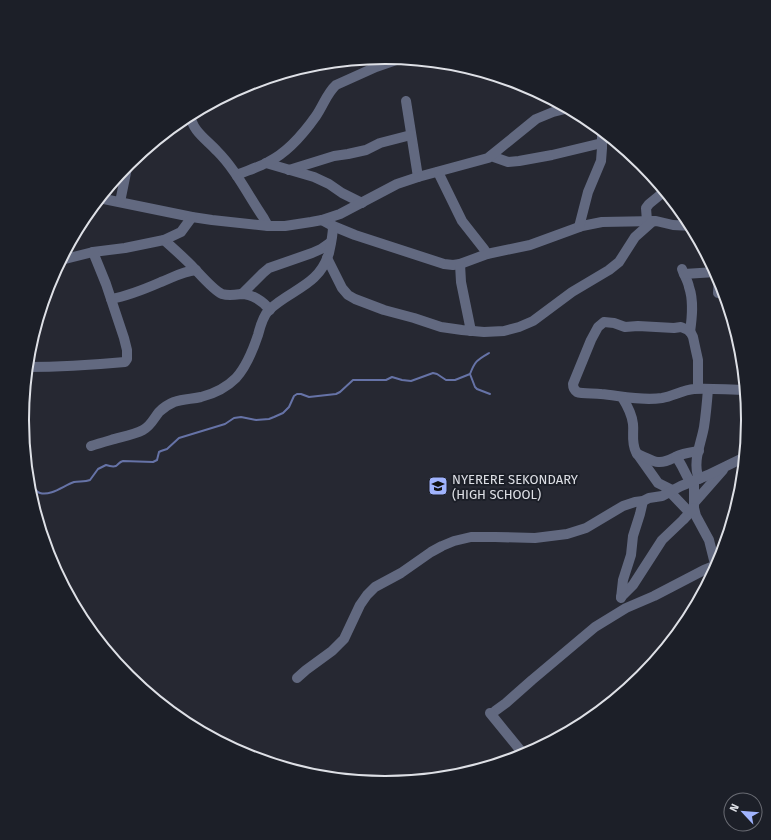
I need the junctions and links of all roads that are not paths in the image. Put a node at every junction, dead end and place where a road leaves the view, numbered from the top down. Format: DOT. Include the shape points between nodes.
graph roads {
  1 [pos="386,64"];
  2 [pos="406,101"];
  3 [pos="562,110"];
  4 [pos="191,121"];
  5 [pos="411,135"];
  6 [pos="602,136"];
  7 [pos="602,143"];
  8 [pos="491,156"];
  9 [pos="266,163"];
  10 [pos="289,170"];
  11 [pos="438,172"];
  12 [pos="125,176"];
  13 [pos="237,176"];
  14 [pos="418,177"];
  15 [pos="660,195"];
  16 [pos="106,199"];
  17 [pos="120,202"];
  18 [pos="362,203"];
  19 [pos="192,217"];
  20 [pos="322,220"];
  21 [pos="650,221"];
  22 [pos="268,226"];
  23 [pos="333,226"];
  24 [pos="684,226"];
  25 [pos="579,227"];
  26 [pos="164,240"];
  27 [pos="331,242"];
  28 [pos="93,252"];
  29 [pos="487,254"];
  30 [pos="68,258"];
  31 [pos="327,258"];
  32 [pos="460,264"];
  33 [pos="196,270"];
  34 [pos="710,272"];
  35 [pos="242,294"];
  36 [pos="111,299"];
  37 [pos="270,310"];
  38 [pos="471,331"];
  39 [pos="690,332"];
  40 [pos="33,367"];
  41 [pos="698,389"];
  42 [pos="708,389"];
  43 [pos="740,390"];
  44 [pos="622,397"];
  45 [pos="91,446"];
  46 [pos="699,451"];
  47 [pos="637,454"];
  48 [pos="676,457"];
  49 [pos="740,460"];
  50 [pos="663,462"];
  51 [pos="725,467"];
  52 [pos="655,480"];
  53 [pos="694,481"];
  54 [pos="671,491"];
  55 [pos="642,501"];
  56 [pos="693,508"];
  57 [pos="714,557"];
  58 [pos="709,568"];
  59 [pos="621,597"];
  60 [pos="621,611"];
  61 [pos="297,678"];
  62 [pos="520,750"];
  1 -- 9 [label="street" via="332,88 308,127 286,150"];
  2 -- 5 [label="street"];
  3 -- 8 [label="street" via="536,119"];
  4 -- 13 [label="street"];
  5 -- 10 [label="street" via="380,143 366,150 334,156"];
  5 -- 14 [label="street"];
  6 -- 7 [label="street"];
  7 -- 8 [label="street" via="519,161 508,162"];
  7 -- 25 [label="street" via="601,161 588,192"];
  8 -- 11 [label="street"];
  9 -- 10 [label="street"];
  9 -- 13 [label="street"];
  10 -- 18 [label="street" via="329,184"];
  11 -- 14 [label="street"];
  11 -- 29 [label="street" via="462,221"];
  12 -- 17 [label="street"];
  13 -- 22 [label="street"];
  14 -- 18 [label="street" via="397,184"];
  15 -- 21 [label="street" via="646,208"];
  16 -- 17 [label="street"];
  17 -- 19 [label="street"];
  18 -- 20 [label="street"];
  19 -- 22 [label="street"];
  19 -- 26 [label="street" via="180,232"];
  20 -- 22 [label="street"];
  20 -- 23 [label="street"];
  21 -- 24 [label="street"];
  21 -- 25 [label="street" via="602,222"];
  21 -- 38 [label="street" via="635,237 619,262 533,321 504,330"];
  23 -- 27 [label="street"];
  23 -- 32 [label="street" via="444,264"];
  25 -- 29 [label="street" via="530,246"];
  26 -- 28 [label="street"];
  26 -- 33 [label="street"];
  27 -- 31 [label="street"];
  27 -- 35 [label="street" via="270,268"];
  28 -- 30 [label="street"];
  28 -- 36 [label="street"];
  29 -- 32 [label="street"];
  31 -- 37 [label="street" via="313,279"];
  31 -- 38 [label="street" via="348,295 384,310 441,327"];
  32 -- 38 [label="street"];
  33 -- 35 [label="street" via="218,292 229,296"];
  33 -- 36 [label="street" via="186,271"];
  34 -- 39 [label="street" via="683,272 691,295"];
  35 -- 37 [label="street" via="260,300"];
  36 -- 40 [label="street" via="127,350 125,362"];
  37 -- 45 [label="street" via="242,370 228,385 202,397 174,402 159,412 142,431"];
  39 -- 41 [label="street" via="695,342 698,360"];
  39 -- 44 [label="street" via="681,327 625,327 604,322 598,327 573,388 578,392"];
  41 -- 42 [label="street"];
  41 -- 44 [label="street" via="670,397"];
  42 -- 43 [label="street"];
  42 -- 46 [label="street"];
  44 -- 47 [label="street" via="631,415 632,442"];
  46 -- 48 [label="street"];
  46 -- 53 [label="street"];
  47 -- 50 [label="street"];
  47 -- 52 [label="street"];
  48 -- 50 [label="street"];
  48 -- 53 [label="street" via="683,471"];
  49 -- 51 [label="street"];
  50 -- 52 [label="street"];
  51 -- 53 [label="street"];
  51 -- 56 [label="street"];
  52 -- 54 [label="street"];
  53 -- 54 [label="street"];
  53 -- 56 [label="street"];
  54 -- 55 [label="street"];
  54 -- 56 [label="street"];
  55 -- 59 [label="street"];
  55 -- 61 [label="street" via="623,506 586,528 567,534 535,538 471,537 442,546 401,573 375,586 360,605 344,639"];
  56 -- 57 [label="street"];
  56 -- 59 [label="street" via="662,540 633,585"];
  58 -- 60 [label="street"];
  59 -- 60 [label="street"];
  60 -- 62 [label="street" via="595,627 493,712"];
}
